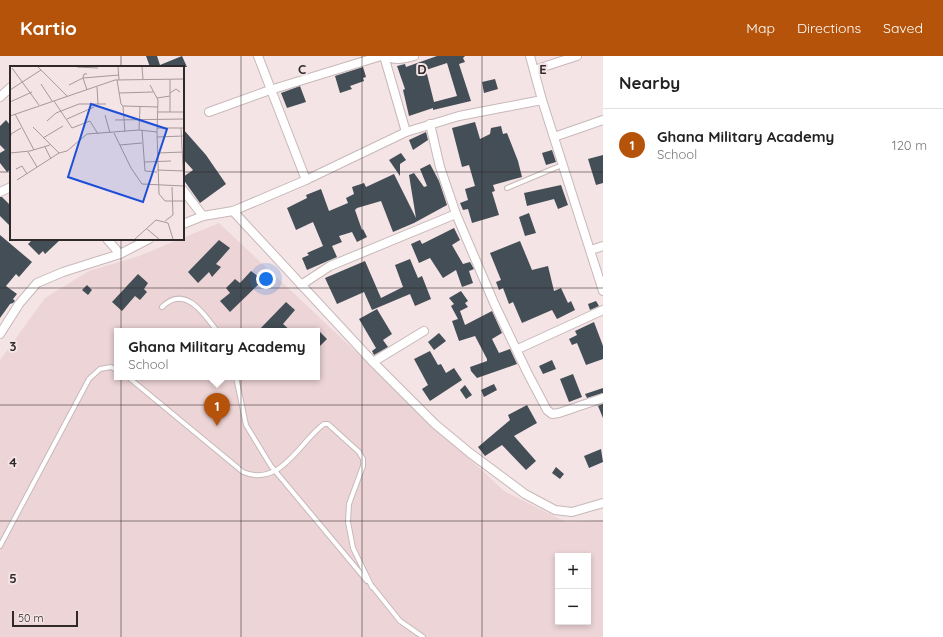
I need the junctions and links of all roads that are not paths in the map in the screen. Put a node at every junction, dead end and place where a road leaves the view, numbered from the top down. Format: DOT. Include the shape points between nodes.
graph roads {
  1 [pos="258,56"];
  2 [pos="380,56"];
  3 [pos="385,56"];
  4 [pos="414,56"];
  5 [pos="530,56"];
  6 [pos="576,56"];
  7 [pos="534,70"];
  8 [pos="10,88"];
  9 [pos="270,90"];
  10 [pos="0,97"];
  11 [pos="542,100"];
  12 [pos="209,112"];
  13 [pos="603,120"];
  14 [pos="430,124"];
  15 [pos="406,132"];
  16 [pos="554,137"];
  17 [pos="563,165"];
  18 [pos="306,180"];
  19 [pos="10,187"];
  20 [pos="507,188"];
  21 [pos="184,191"];
  22 [pos="0,192"];
  23 [pos="233,211"];
  24 [pos="456,214"];
  25 [pos="203,216"];
  26 [pos="184,224"];
  27 [pos="108,240"];
  28 [pos="147,240"];
  29 [pos="603,246"];
  30 [pos="591,250"];
  31 [pos="120,254"];
  32 [pos="301,285"];
  33 [pos="603,291"];
  34 [pos="162,307"];
  35 [pos="603,310"];
  36 [pos="215,328"];
  37 [pos="424,330"];
  38 [pos="0,334"];
  39 [pos="518,349"];
  40 [pos="373,362"];
  41 [pos="114,368"];
  42 [pos="132,380"];
  43 [pos="237,380"];
  44 [pos="603,398"];
  45 [pos="275,471"];
  46 [pos="603,503"];
  47 [pos="0,546"];
  48 [pos="372,587"];
  49 [pos="423,637"];
  1 -- 9 [label="street"];
  2 -- 9 [label="street"];
  3 -- 4 [label="street" via="391,59 404,59"];
  3 -- 15 [label="street"];
  5 -- 7 [label="street"];
  6 -- 7 [label="street"];
  7 -- 11 [label="street"];
  8 -- 10 [label="street"];
  9 -- 12 [label="street"];
  9 -- 18 [label="street"];
  11 -- 14 [label="street"];
  11 -- 16 [label="street"];
  13 -- 16 [label="street"];
  14 -- 15 [label="street"];
  14 -- 24 [label="street" via="440,167"];
  15 -- 18 [label="street"];
  16 -- 17 [label="street"];
  17 -- 20 [label="lane"];
  17 -- 30 [label="street"];
  18 -- 23 [label="street"];
  19 -- 22 [label="street"];
  21 -- 25 [label="street"];
  23 -- 25 [label="street"];
  23 -- 32 [label="street"];
  24 -- 32 [label="street" via="330,266"];
  24 -- 39 [label="street" via="494,303"];
  25 -- 26 [label="street"];
  27 -- 31 [label="street"];
  28 -- 31 [label="street"];
  29 -- 30 [label="street"];
  30 -- 33 [label="street"];
  31 -- 38 [label="street" via="37,283 19,304"];
  32 -- 40 [label="street"];
  34 -- 36 [label="lane" via="173,300 189,301 202,310"];
  35 -- 39 [label="street"];
  37 -- 40 [label="street"];
  39 -- 44 [label="street" via="530,377 552,414"];
  40 -- 46 [label="street" via="435,424 525,494 564,512"];
  41 -- 47 [label="lane" via="100,369 89,379"];
  42 -- 45 [label="lane" via="243,472 254,475"];
  43 -- 45 [label="lane" via="246,425"];
  45 -- 48 [label="lane"];
  45 -- 48 [label="lane" via="287,463 324,424 361,454 363,466 349,504 348,522 353,548"];
  48 -- 49 [label="lane" via="400,621"];
}
